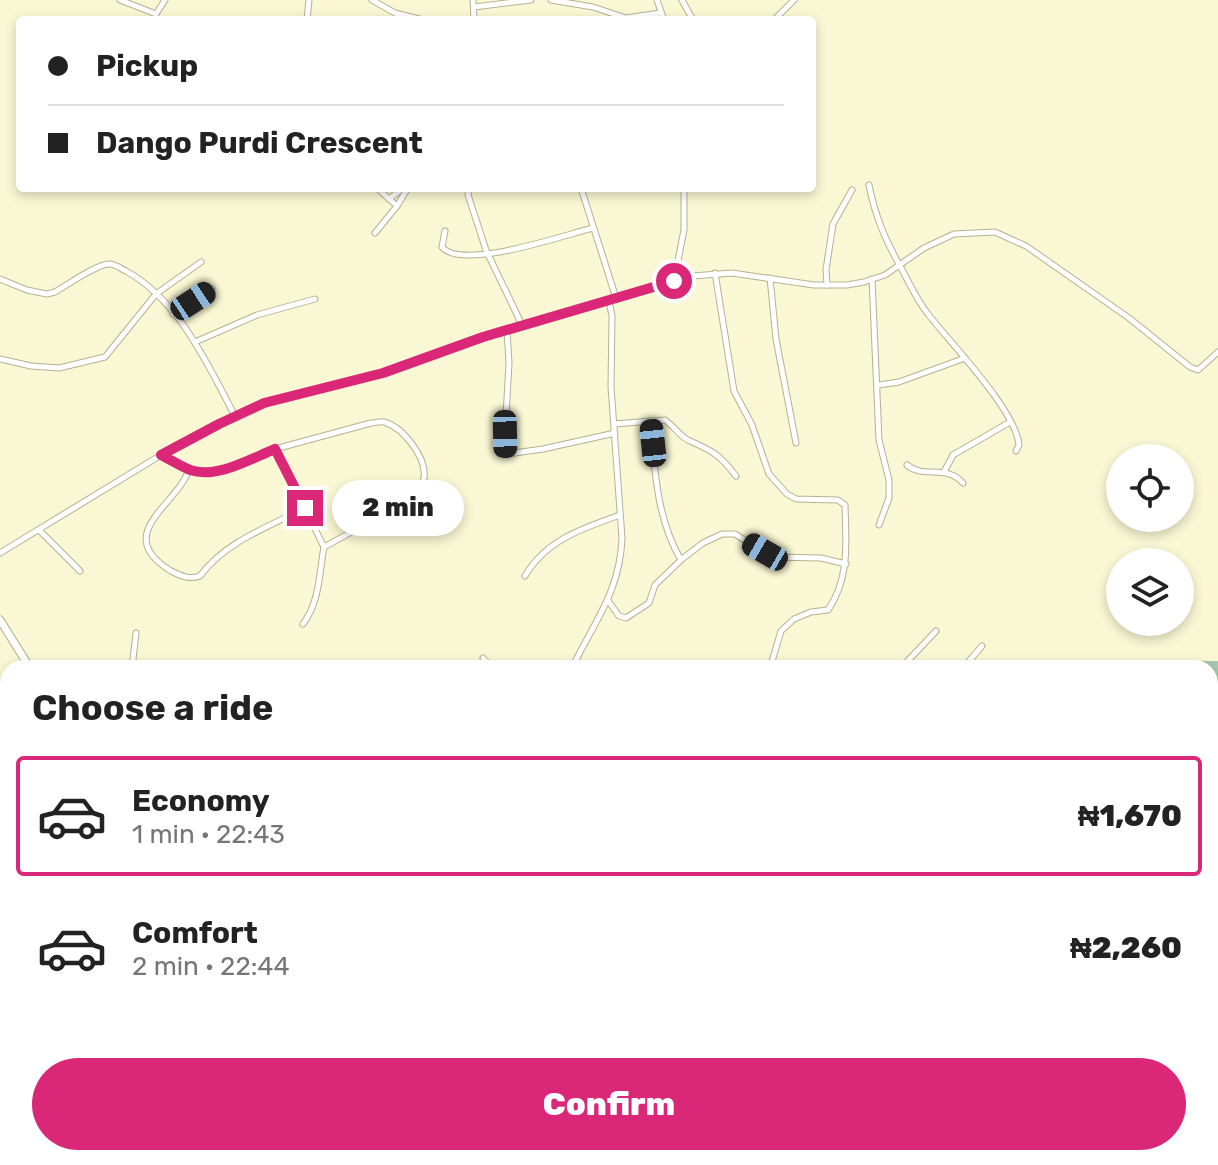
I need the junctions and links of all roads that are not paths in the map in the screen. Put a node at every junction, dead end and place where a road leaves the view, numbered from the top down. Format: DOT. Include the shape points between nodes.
graph roads {
  1 [pos="120,0"];
  2 [pos="165,0"];
  3 [pos="372,0"];
  4 [pos="531,0"];
  5 [pos="551,0"];
  6 [pos="601,0"];
  7 [pos="657,0"];
  8 [pos="794,0"];
  9 [pos="566,1"];
  10 [pos="473,4"];
  11 [pos="602,10"];
  12 [pos="660,13"];
  13 [pos="407,16"];
  14 [pos="620,16"];
  15 [pos="640,16"];
  16 [pos="662,16"];
  17 [pos="778,16"];
  18 [pos="869,185"];
  19 [pos="852,190"];
  20 [pos="381,192"];
  21 [pos="400,192"];
  22 [pos="404,192"];
  23 [pos="468,192"];
  24 [pos="582,192"];
  25 [pos="684,192"];
  26 [pos="389,199"];
  27 [pos="397,206"];
  28 [pos="593,228"];
  29 [pos="445,231"];
  30 [pos="375,233"];
  31 [pos="488,255"];
  32 [pos="201,262"];
  33 [pos="900,266"];
  34 [pos="715,273"];
  35 [pos="770,278"];
  36 [pos="0,279"];
  37 [pos="872,279"];
  38 [pos="674,281"];
  39 [pos="827,285"];
  40 [pos="212,289"];
  41 [pos="156,294"];
  42 [pos="315,299"];
  43 [pos="612,299"];
  44 [pos="173,314"];
  45 [pos="522,325"];
  46 [pos="507,330"];
  47 [pos="195,342"];
  48 [pos="1218,352"];
  49 [pos="965,358"];
  50 [pos="0,359"];
  51 [pos="879,385"];
  52 [pos="235,416"];
  53 [pos="650,421"];
  54 [pos="1010,422"];
  55 [pos="614,424"];
  56 [pos="615,433"];
  57 [pos="796,443"];
  58 [pos="275,449"];
  59 [pos="1016,451"];
  60 [pos="161,455"];
  61 [pos="907,465"];
  62 [pos="189,469"];
  63 [pos="944,472"];
  64 [pos="736,476"];
  65 [pos="963,483"];
  66 [pos="305,508"];
  67 [pos="620,515"];
  68 [pos="879,525"];
  69 [pos="39,530"];
  70 [pos="324,547"];
  71 [pos="0,553"];
  72 [pos="681,560"];
  73 [pos="846,564"];
  74 [pos="80,571"];
  75 [pos="525,576"];
  76 [pos="608,602"];
  77 [pos="0,620"];
  78 [pos="303,624"];
  79 [pos="936,631"];
  80 [pos="136,633"];
  81 [pos="982,646"];
  82 [pos="25,660"];
  83 [pos="133,660"];
  84 [pos="576,660"];
  85 [pos="772,660"];
  86 [pos="909,660"];
  87 [pos="970,660"];
  1 -- 2 [label="street" via="156,14"];
  3 -- 13 [label="street"];
  4 -- 10 [label="street"];
  5 -- 9 [label="street"];
  6 -- 11 [label="street"];
  7 -- 12 [label="street"];
  8 -- 17 [label="street"];
  9 -- 11 [label="street"];
  11 -- 14 [label="street"];
  12 -- 15 [label="street"];
  12 -- 16 [label="street"];
  18 -- 33 [label="street" via="879,226"];
  19 -- 39 [label="street" via="833,224"];
  20 -- 26 [label="street"];
  21 -- 26 [label="street"];
  22 -- 27 [label="street"];
  23 -- 31 [label="street"];
  24 -- 28 [label="street"];
  25 -- 38 [label="street" via="684,230"];
  26 -- 27 [label="street"];
  27 -- 30 [label="street"];
  28 -- 31 [label="street"];
  28 -- 43 [label="street"];
  29 -- 31 [label="street" via="442,247 449,254"];
  31 -- 45 [label="street"];
  32 -- 41 [label="street"];
  33 -- 37 [label="street"];
  33 -- 48 [label="street" via="944,237 995,232 1034,251 1190,367 1198,370"];
  33 -- 49 [label="street" via="928,314"];
  34 -- 35 [label="street"];
  34 -- 38 [label="street"];
  34 -- 73 [label="street" via="734,391 769,474 796,499 843,502"];
  35 -- 39 [label="street"];
  35 -- 57 [label="street"];
  36 -- 41 [label="street" via="47,294 113,264"];
  37 -- 39 [label="street"];
  37 -- 51 [label="street"];
  38 -- 43 [label="street"];
  40 -- 44 [label="street"];
  41 -- 44 [label="street"];
  41 -- 50 [label="street" via="105,357 59,368"];
  42 -- 47 [label="street" via="257,315"];
  43 -- 45 [label="street"];
  43 -- 55 [label="street"];
  44 -- 47 [label="street"];
  45 -- 46 [label="street"];
  46 -- 52 [label="street"];
  46 -- 56 [label="street" via="507,454"];
  47 -- 52 [label="street"];
  49 -- 51 [label="street"];
  49 -- 54 [label="street"];
  51 -- 68 [label="street" via="879,440 889,480"];
  52 -- 60 [label="street"];
  53 -- 55 [label="street"];
  53 -- 64 [label="street" via="665,420 688,441 711,449"];
  53 -- 72 [label="street" via="662,509"];
  54 -- 59 [label="street" via="1018,436"];
  54 -- 63 [label="street" via="953,455"];
  55 -- 56 [label="street"];
  56 -- 67 [label="street"];
  58 -- 62 [label="street" via="209,473"];
  58 -- 66 [label="street"];
  58 -- 70 [label="street" via="384,422 407,439 418,456 424,476 410,500"];
  60 -- 62 [label="street"];
  60 -- 69 [label="street"];
  61 -- 63 [label="street" via="916,471"];
  62 -- 66 [label="street" via="148,528 149,550 187,578 200,576 223,552"];
  63 -- 65 [label="street"];
  66 -- 70 [label="street"];
  67 -- 75 [label="street" via="562,538"];
  67 -- 76 [label="street" via="621,562"];
  69 -- 71 [label="street"];
  69 -- 74 [label="street"];
  70 -- 78 [label="street" via="317,598"];
  72 -- 73 [label="street" via="703,543 735,534 771,557"];
  72 -- 76 [label="street" via="636,613 619,616"];
  73 -- 85 [label="street" via="828,610 794,619 781,631"];
  76 -- 84 [label="street"];
  77 -- 82 [label="street"];
  79 -- 86 [label="street"];
  80 -- 83 [label="street"];
  81 -- 87 [label="street"];
}
